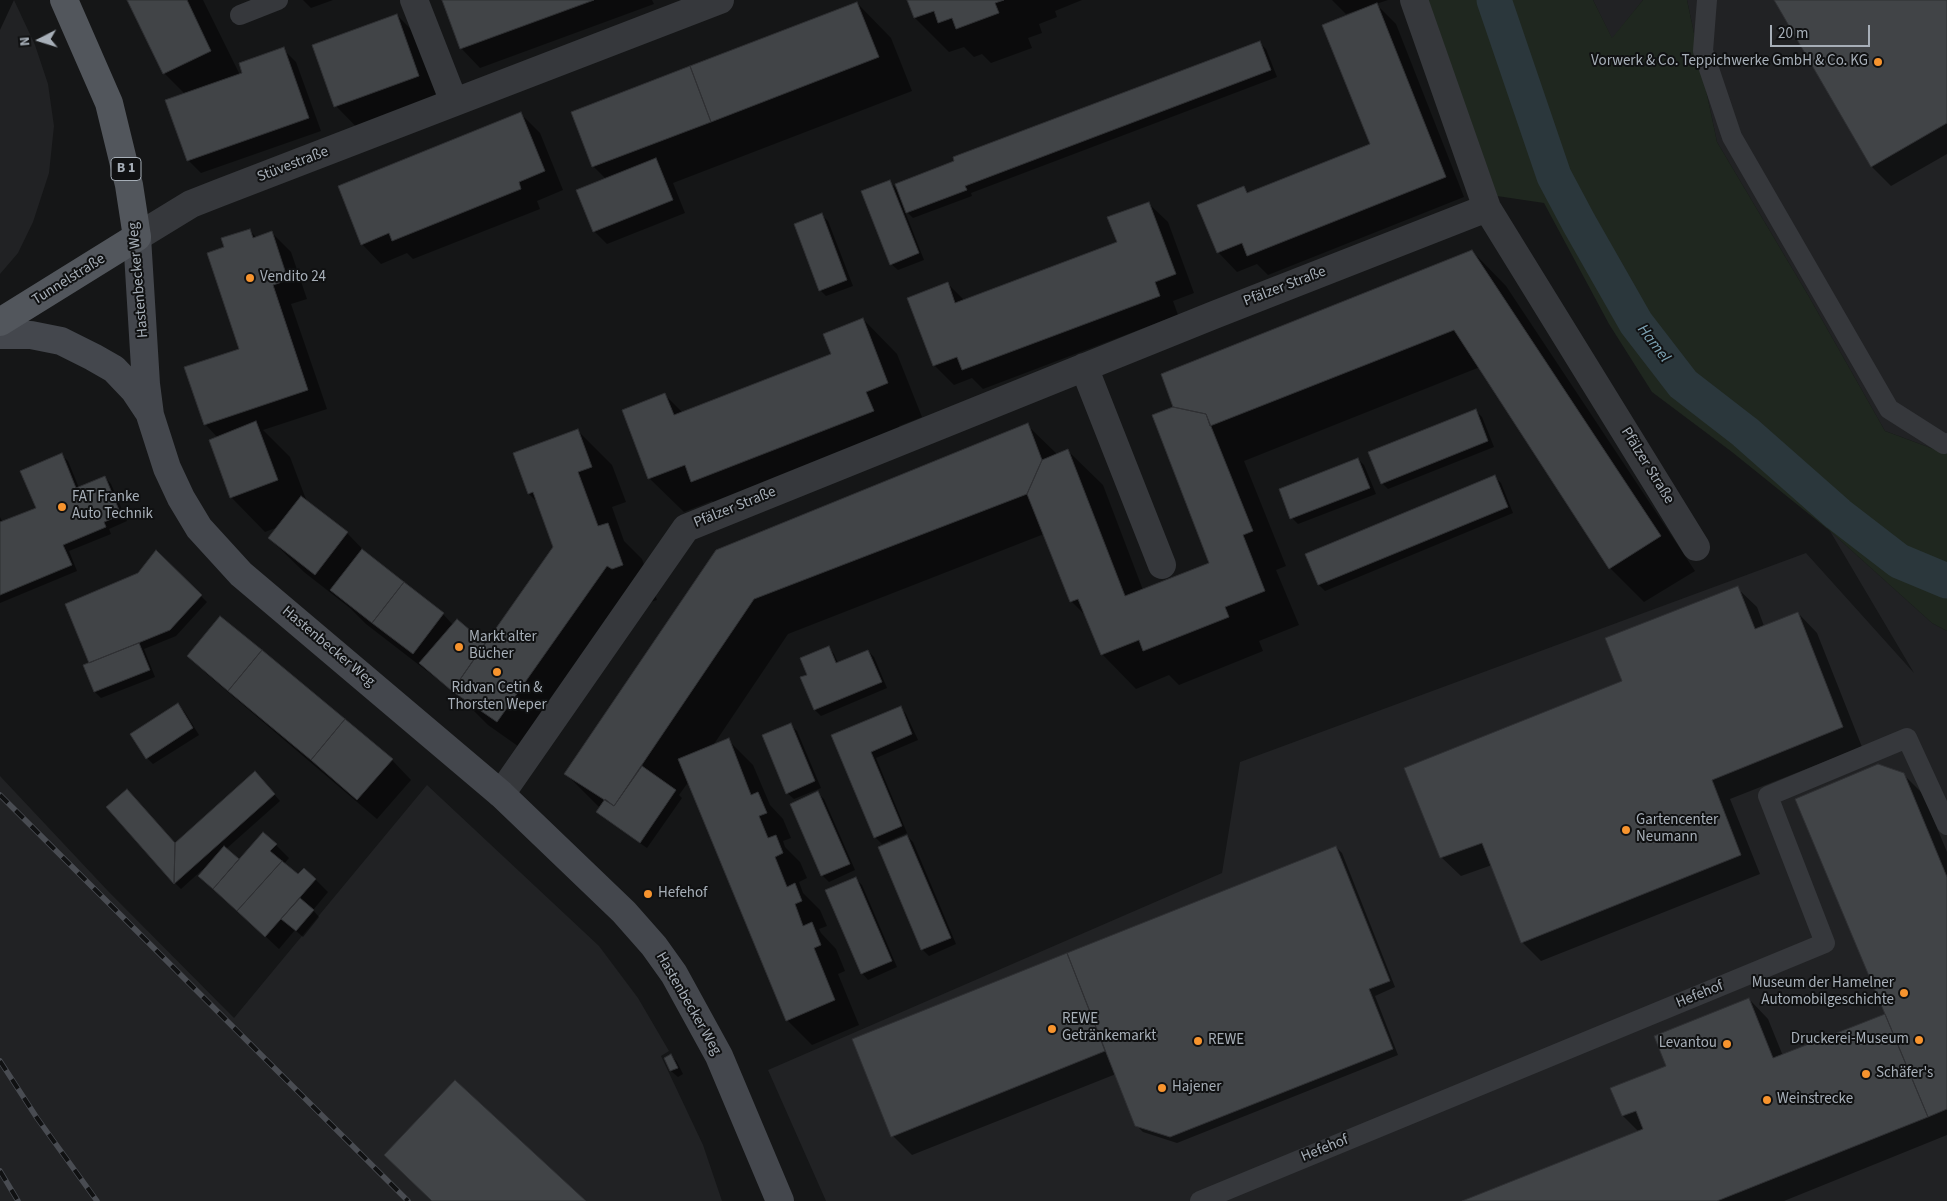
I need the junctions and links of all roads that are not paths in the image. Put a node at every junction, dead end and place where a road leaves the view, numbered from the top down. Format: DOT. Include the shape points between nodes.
graph roads {
  1 [pos="64,0"];
  2 [pos="278,0"];
  3 [pos="414,0"];
  4 [pos="720,0"];
  5 [pos="1414,0"];
  6 [pos="1707,0"];
  7 [pos="665,10"];
  8 [pos="240,15"];
  9 [pos="454,102"];
  10 [pos="1487,208"];
  11 [pos="137,237"];
  12 [pos="0,322"];
  13 [pos="0,335"];
  14 [pos="1084,367"];
  15 [pos="150,415"];
  16 [pos="1947,443"];
  17 [pos="1696,547"];
  18 [pos="1162,565"];
  19 [pos="501,794"];
  20 [pos="1947,825"];
  21 [pos="780,1201"];
  22 [pos="1200,1201"];
  1 -- 11 [label="main road, Hastenbecker Weg / B 1" via="109,103 127,176"];
  2 -- 8 [label="lane"];
  3 -- 9 [label="street"];
  4 -- 7 [label="street, Stüvestraße"];
  5 -- 10 [label="street, Pfälzer Straße"];
  6 -- 16 [label="lane" via="1703,50 1732,137 1889,408"];
  7 -- 9 [label="street, Stüvestraße"];
  9 -- 11 [label="street, Stüvestraße" via="200,200"];
  10 -- 14 [label="street, Pfälzer Straße"];
  10 -- 17 [label="street, Pfälzer Straße"];
  11 -- 12 [label="main road, Tunnelstraße"];
  11 -- 15 [label="main road, Hastenbecker Weg"];
  13 -- 15 [label="main road" via="31,335 61,341 93,357 114,369 128,383"];
  14 -- 18 [label="street"];
  14 -- 19 [label="street, Pfälzer Straße" via="686,528"];
  15 -- 19 [label="main road, Hastenbecker Weg" via="180,498 218,550 241,574"];
  19 -- 21 [label="main road, Hastenbecker Weg" via="624,912 674,974 719,1056"];
  20 -- 22 [label="lane, Hefehof" via="1907,738 1768,796 1825,943"];
}
